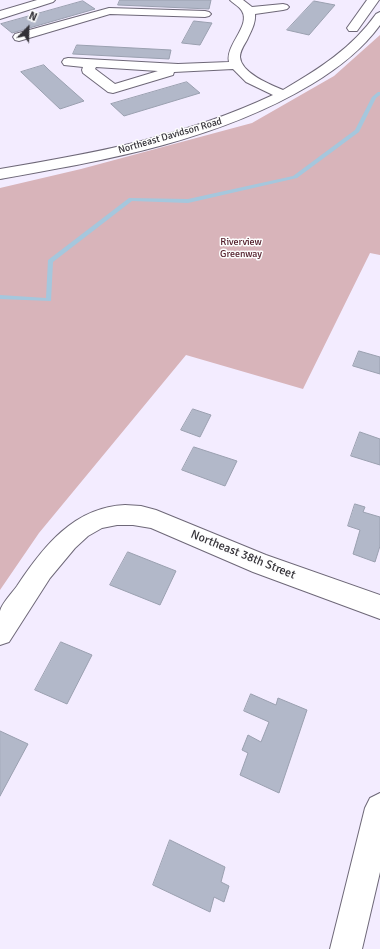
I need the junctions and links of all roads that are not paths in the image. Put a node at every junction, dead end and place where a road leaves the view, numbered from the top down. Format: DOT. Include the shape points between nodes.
graph roads {
  1 [pos="49,0"];
  2 [pos="104,0"];
  3 [pos="236,0"];
  4 [pos="373,0"];
  5 [pos="285,3"];
  6 [pos="109,11"];
  7 [pos="248,11"];
  8 [pos="205,14"];
  9 [pos="0,15"];
  10 [pos="380,16"];
  11 [pos="272,18"];
  12 [pos="19,37"];
  13 [pos="68,62"];
  14 [pos="92,63"];
  15 [pos="236,65"];
  16 [pos="178,68"];
  17 [pos="269,89"];
  18 [pos="283,95"];
  19 [pos="0,162"];
  20 [pos="0,174"];
  21 [pos="380,607"];
  22 [pos="0,633"];
  23 [pos="380,808"];
  24 [pos="346,949"];
  1 -- 9 [label="street"];
  2 -- 6 [label="street"];
  3 -- 7 [label="street" via="244,4"];
  4 -- 17 [label="street, Northeast Davidson Road" via="344,38 294,76"];
  5 -- 7 [label="street"];
  5 -- 11 [label="street"];
  6 -- 8 [label="street"];
  6 -- 12 [label="street"];
  7 -- 15 [label="street" via="249,20 235,53"];
  10 -- 18 [label="street, Northeast Davidson Road" via="366,35 333,65"];
  13 -- 14 [label="street"];
  14 -- 16 [label="street"];
  14 -- 16 [label="street" via="88,70 113,89"];
  15 -- 16 [label="street"];
  15 -- 17 [label="street" via="246,76"];
  17 -- 18 [label="street"];
  17 -- 19 [label="street, Northeast Davidson Road" via="238,104 155,131 83,148"];
  18 -- 20 [label="street, Northeast Davidson Road" via="226,120 161,141 79,160"];
  21 -- 22 [label="street, Northeast 38th Street" via="261,564 156,520 142,515 125,514 93,521 67,540 46,564"];
  23 -- 24 [label="street"];
}
